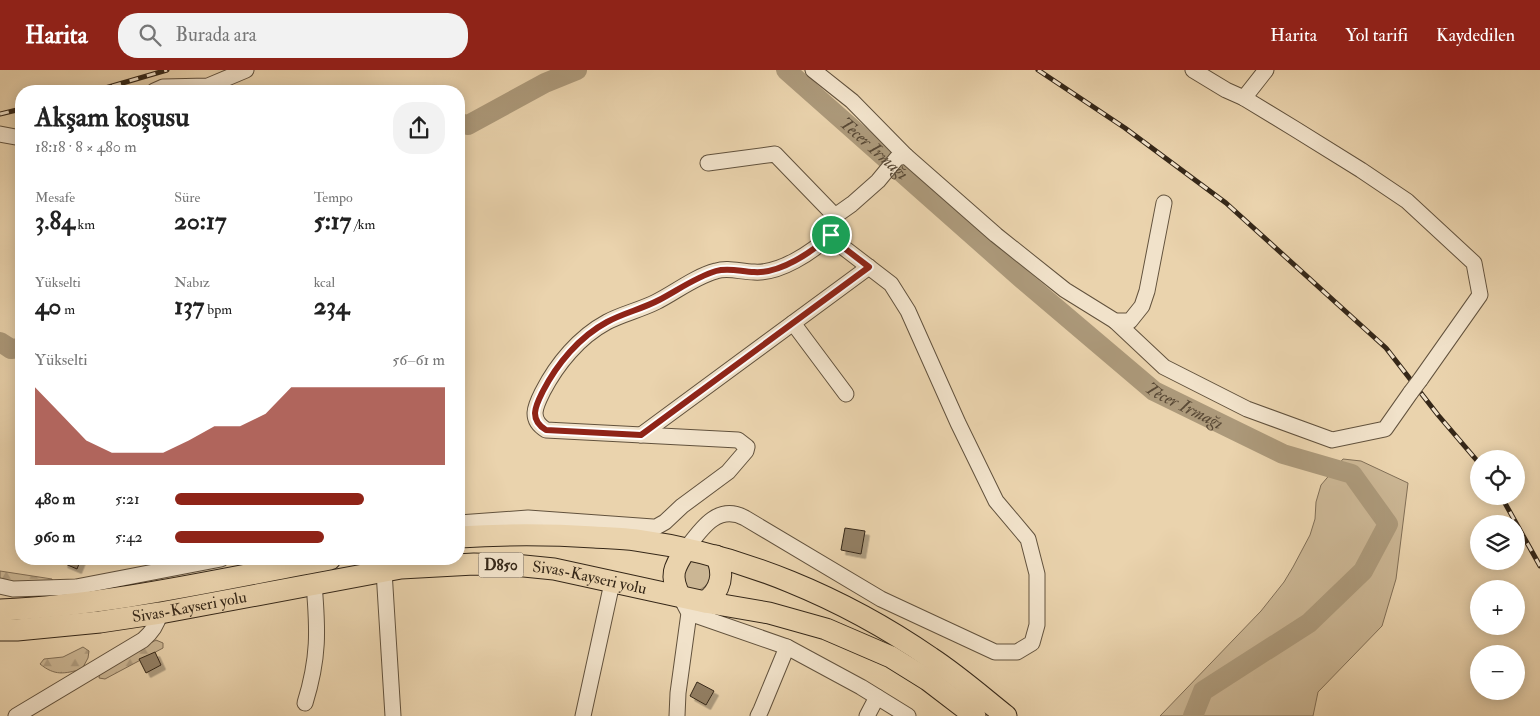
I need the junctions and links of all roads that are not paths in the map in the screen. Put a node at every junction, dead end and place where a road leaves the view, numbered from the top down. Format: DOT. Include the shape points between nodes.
graph roads {
  1 [pos="246,70"];
  2 [pos="814,70"];
  3 [pos="1193,70"];
  4 [pos="1266,70"];
  5 [pos="210,85"];
  6 [pos="1244,98"];
  7 [pos="0,134"];
  8 [pos="15,137"];
  9 [pos="902,157"];
  10 [pos="708,164"];
  11 [pos="1164,202"];
  12 [pos="835,216"];
  13 [pos="831,235"];
  14 [pos="869,267"];
  15 [pos="1115,321"];
  16 [pos="793,323"];
  17 [pos="846,394"];
  18 [pos="641,435"];
  19 [pos="710,522"];
  20 [pos="465,523"];
  21 [pos="465,537"];
  22 [pos="686,549"];
  23 [pos="716,556"];
  24 [pos="190,565"];
  25 [pos="298,565"];
  26 [pos="384,571"];
  27 [pos="612,582"];
  28 [pos="314,584"];
  29 [pos="0,586"];
  30 [pos="691,604"];
  31 [pos="0,610"];
  32 [pos="160,613"];
  33 [pos="0,630"];
  34 [pos="787,647"];
  35 [pos="877,697"];
  36 [pos="305,703"];
  37 [pos="16,716"];
  38 [pos="393,716"];
  39 [pos="583,716"];
  40 [pos="677,716"];
  41 [pos="758,716"];
  42 [pos="867,716"];
  43 [pos="908,716"];
  44 [pos="975,716"];
  45 [pos="1006,716"];
  1 -- 5 [label="street"];
  2 -- 9 [label="street" via="852,101"];
  3 -- 6 [label="street"];
  4 -- 6 [label="street"];
  6 -- 15 [label="street, bridge" via="1407,201 1474,263 1480,295 1385,430 1332,440 1247,409 1164,367"];
  7 -- 8 [label="street"];
  9 -- 12 [label="street"];
  9 -- 15 [label="street" via="1064,290"];
  10 -- 12 [label="street" via="775,154"];
  11 -- 15 [label="street" via="1142,306 1130,321"];
  12 -- 13 [label="street" via="830,227"];
  13 -- 14 [label="street"];
  13 -- 18 [label="street" via="812,251 776,269 763,272 717,270 647,306 606,322 576,345 563,360 534,409 535,418 546,430"];
  14 -- 16 [label="street"];
  14 -- 19 [label="street" via="891,284 908,311 996,501 1028,539 1038,574 1037,625 1032,643 1017,652 995,652 881,599 738,515 727,513"];
  16 -- 17 [label="street"];
  16 -- 18 [label="street"];
  18 -- 20 [label="street" via="738,440 747,447 728,472 658,526 528,518"];
  19 -- 22 [label="street"];
  19 -- 23 [label="street" via="705,540"];
  21 -- 22 [label="highway, Sivas-Kayseri yolu / D850" via="559,534 635,540"];
  22 -- 23 [label="highway, Sivas-Kayseri yolu / D850"];
  22 -- 30 [label="highway" via="673,574 674,585"];
  23 -- 30 [label="highway" via="721,578 714,594"];
  23 -- 45 [label="highway, Sivas-Kayseri yolu / D850" via="779,577 872,620 932,658"];
  24 -- 29 [label="street" via="76,587 13,589"];
  25 -- 31 [label="highway, Sivas-Kayseri yolu" via="108,600"];
  26 -- 27 [label="highway, Sivas-Kayseri yolu / D850" via="514,565"];
  26 -- 28 [label="highway, Sivas-Kayseri yolu / D850"];
  26 -- 38 [label="street"];
  27 -- 30 [label="highway, Sivas-Kayseri yolu / D850"];
  27 -- 39 [label="street"];
  28 -- 32 [label="highway, Sivas-Kayseri yolu / D850"];
  28 -- 36 [label="street" via="317,646"];
  30 -- 34 [label="street"];
  30 -- 40 [label="street"];
  30 -- 44 [label="highway, Sivas-Kayseri yolu / D850" via="777,615 826,629 891,657"];
  32 -- 33 [label="highway, Sivas-Kayseri yolu / D850" via="100,622"];
  32 -- 37 [label="street" via="158,623 143,640"];
  34 -- 35 [label="street"];
  34 -- 41 [label="street"];
  35 -- 42 [label="street"];
  35 -- 43 [label="street"];
}
